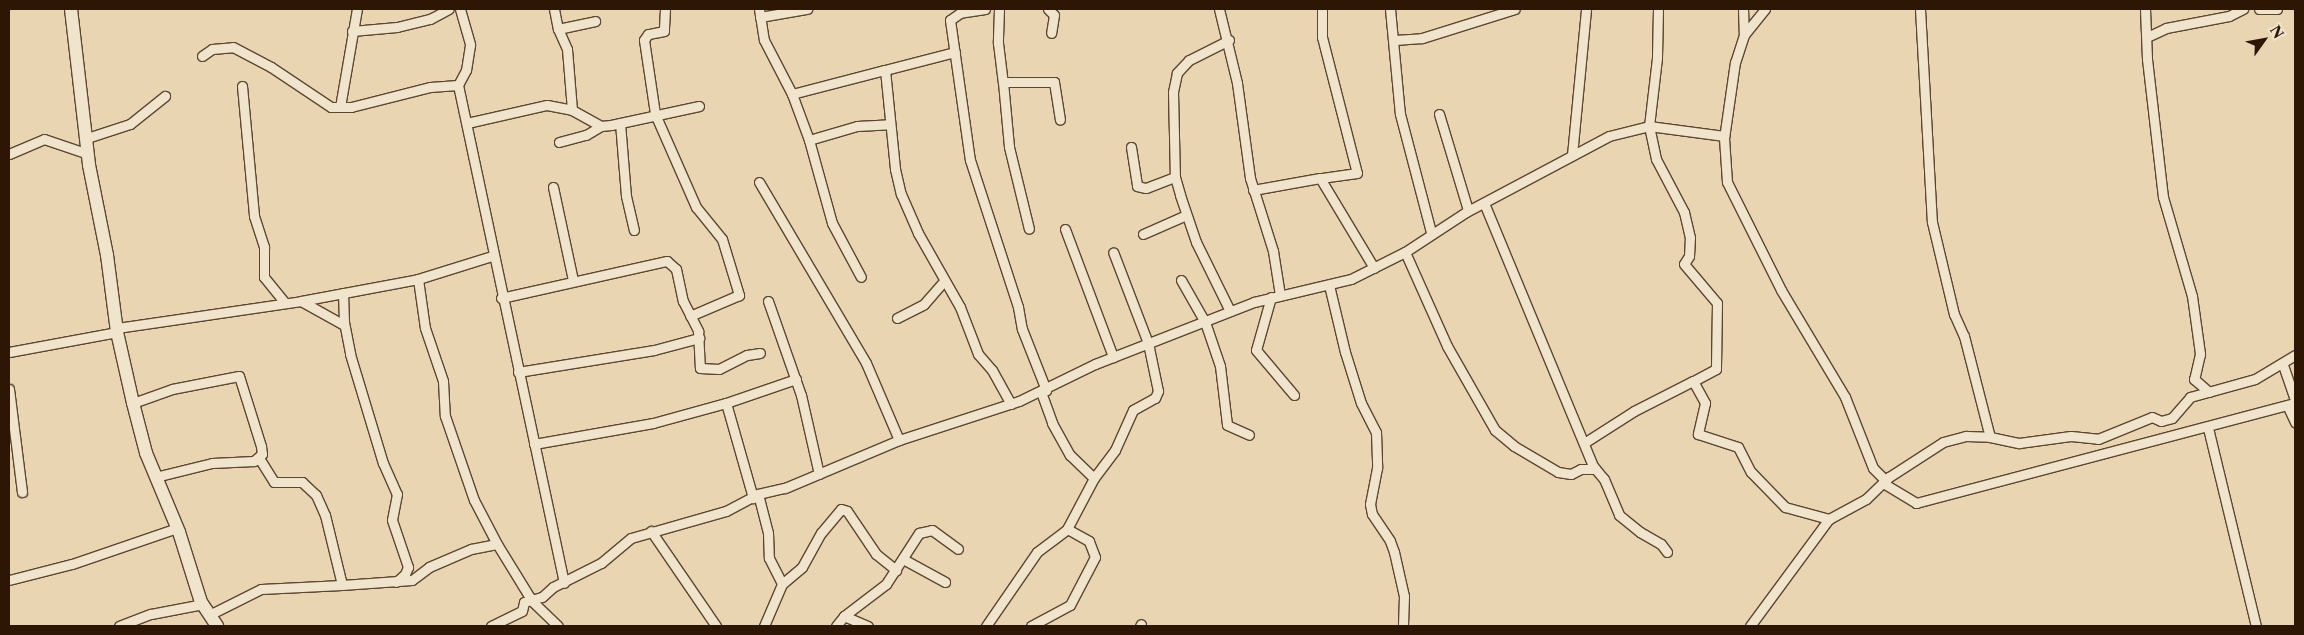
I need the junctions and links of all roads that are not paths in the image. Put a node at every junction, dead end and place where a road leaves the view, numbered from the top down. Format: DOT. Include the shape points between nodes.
graph roads {
  1 [pos="71,9"];
  2 [pos="357,9"];
  3 [pos="449,9"];
  4 [pos="460,9"];
  5 [pos="554,9"];
  6 [pos="665,9"];
  7 [pos="807,9"];
  8 [pos="985,9"];
  9 [pos="999,9"];
  10 [pos="1048,9"];
  11 [pos="1219,9"];
  12 [pos="1322,9"];
  13 [pos="1390,9"];
  14 [pos="1515,9"];
  15 [pos="1586,9"];
  16 [pos="1658,9"];
  17 [pos="1743,9"];
  18 [pos="1765,9"];
  19 [pos="1920,9"];
  20 [pos="2146,9"];
  21 [pos="2243,9"];
  22 [pos="2260,9"];
  23 [pos="2277,9"];
  24 [pos="760,13"];
  25 [pos="596,21"];
  26 [pos="558,29"];
  27 [pos="352,31"];
  28 [pos="1051,33"];
  29 [pos="1744,35"];
  30 [pos="2147,37"];
  31 [pos="1229,40"];
  32 [pos="1395,40"];
  33 [pos="956,52"];
  34 [pos="202,56"];
  35 [pos="885,70"];
  36 [pos="1003,82"];
  37 [pos="458,85"];
  38 [pos="242,86"];
  39 [pos="792,94"];
  40 [pos="164,96"];
  41 [pos="698,106"];
  42 [pos="340,107"];
  43 [pos="572,110"];
  44 [pos="655,114"];
  45 [pos="1439,114"];
  46 [pos="1060,120"];
  47 [pos="467,123"];
  48 [pos="620,123"];
  49 [pos="890,124"];
  50 [pos="602,126"];
  51 [pos="1649,126"];
  52 [pos="1724,136"];
  53 [pos="87,138"];
  54 [pos="809,140"];
  55 [pos="559,142"];
  56 [pos="1131,147"];
  57 [pos="9,154"];
  58 [pos="88,154"];
  59 [pos="1572,155"];
  60 [pos="1176,177"];
  61 [pos="1320,178"];
  62 [pos="759,182"];
  63 [pos="553,187"];
  64 [pos="1253,190"];
  65 [pos="1484,203"];
  66 [pos="1468,210"];
  67 [pos="1186,215"];
  68 [pos="1065,228"];
  69 [pos="1029,229"];
  70 [pos="634,230"];
  71 [pos="1431,232"];
  72 [pos="1143,234"];
  73 [pos="1114,252"];
  74 [pos="1404,252"];
  75 [pos="492,256"];
  76 [pos="1374,268"];
  77 [pos="861,277"];
  78 [pos="418,279"];
  79 [pos="573,280"];
  80 [pos="1181,280"];
  81 [pos="944,281"];
  82 [pos="1329,285"];
  83 [pos="342,293"];
  84 [pos="1275,296"];
  85 [pos="501,298"];
  86 [pos="302,301"];
  87 [pos="768,301"];
  88 [pos="285,303"];
  89 [pos="1230,312"];
  90 [pos="690,316"];
  91 [pos="897,318"];
  92 [pos="1204,322"];
  93 [pos="344,325"];
  94 [pos="117,330"];
  95 [pos="699,338"];
  96 [pos="1148,343"];
  97 [pos="9,352"];
  98 [pos="760,353"];
  99 [pos="2295,355"];
  100 [pos="1113,357"];
  101 [pos="2283,365"];
  102 [pos="518,372"];
  103 [pos="796,379"];
  104 [pos="1693,381"];
  105 [pos="9,389"];
  106 [pos="1044,391"];
  107 [pos="2209,392"];
  108 [pos="1294,395"];
  109 [pos="133,403"];
  110 [pos="726,403"];
  111 [pos="2293,403"];
  112 [pos="1011,404"];
  113 [pos="2295,422"];
  114 [pos="2208,428"];
  115 [pos="1249,435"];
  116 [pos="1990,437"];
  117 [pos="899,440"];
  118 [pos="1584,443"];
  119 [pos="534,444"];
  120 [pos="259,458"];
  121 [pos="1595,468"];
  122 [pos="819,474"];
  123 [pos="156,477"];
  124 [pos="1094,478"];
  125 [pos="1884,482"];
  126 [pos="22,492"];
  127 [pos="755,496"];
  128 [pos="1829,519"];
  129 [pos="177,528"];
  130 [pos="1067,529"];
  131 [pos="650,531"];
  132 [pos="497,544"];
  133 [pos="958,549"];
  134 [pos="1667,552"];
  135 [pos="903,560"];
  136 [pos="896,570"];
  137 [pos="9,580"];
  138 [pos="396,582"];
  139 [pos="944,582"];
  140 [pos="561,583"];
  141 [pos="782,584"];
  142 [pos="342,585"];
  143 [pos="532,601"];
  144 [pos="203,604"];
  145 [pos="209,615"];
  146 [pos="844,616"];
  147 [pos="507,623"];
  148 [pos="119,626"];
  149 [pos="217,626"];
  150 [pos="491,626"];
  151 [pos="558,626"];
  152 [pos="716,626"];
  153 [pos="764,626"];
  154 [pos="836,626"];
  155 [pos="868,626"];
  156 [pos="986,626"];
  157 [pos="1031,626"];
  158 [pos="1404,626"];
  159 [pos="1750,626"];
  160 [pos="2256,626"];
  1 -- 53 [label="street"];
  2 -- 27 [label="street"];
  3 -- 27 [label="street" via="430,19 397,27"];
  4 -- 37 [label="street" via="470,45 466,70"];
  5 -- 26 [label="street"];
  6 -- 44 [label="street" via="664,31 648,34 644,40"];
  7 -- 24 [label="street"];
  8 -- 33 [label="street" via="953,15 950,20"];
  9 -- 36 [label="street" via="998,43"];
  10 -- 28 [label="street" via="1054,15"];
  11 -- 31 [label="street"];
  12 -- 61 [label="street" via="1322,37 1357,173"];
  13 -- 32 [label="street"];
  14 -- 32 [label="street" via="1422,38"];
  15 -- 59 [label="street"];
  16 -- 51 [label="street" via="1657,58"];
  17 -- 29 [label="street"];
  18 -- 29 [label="street"];
  19 -- 116 [label="street" via="1932,222 1954,314 1964,336"];
  20 -- 30 [label="street"];
  21 -- 30 [label="street" via="2229,16 2166,28"];
  22 -- 23 [label="street"];
  24 -- 39 [label="street" via="769,50"];
  25 -- 26 [label="street"];
  26 -- 43 [label="street" via="567,49"];
  27 -- 42 [label="street"];
  29 -- 52 [label="street" via="1735,62"];
  30 -- 107 [label="street" via="2162,197 2192,296 2200,354 2194,379"];
  31 -- 60 [label="street" via="1189,60 1177,73 1172,92"];
  31 -- 64 [label="street"];
  32 -- 71 [label="street" via="1393,48 1400,114"];
  33 -- 35 [label="street"];
  33 -- 106 [label="street" via="970,160"];
  34 -- 42 [label="street" via="212,49 233,47 271,67 331,107"];
  35 -- 39 [label="street"];
  35 -- 49 [label="street"];
  36 -- 46 [label="street" via="1054,82"];
  36 -- 69 [label="street" via="1009,147"];
  37 -- 42 [label="street" via="430,87"];
  37 -- 47 [label="street"];
  38 -- 88 [label="street" via="254,216 264,247 264,276"];
  39 -- 54 [label="street"];
  40 -- 53 [label="street" via="130,124"];
  41 -- 44 [label="street"];
  43 -- 47 [label="street" via="535,105 496,118"];
  43 -- 50 [label="street"];
  44 -- 48 [label="street"];
  44 -- 90 [label="street" via="696,207 722,239 739,295"];
  45 -- 66 [label="street"];
  47 -- 75 [label="street"];
  48 -- 50 [label="street"];
  48 -- 70 [label="street" via="626,196"];
  49 -- 54 [label="street" via="857,126"];
  49 -- 81 [label="street" via="901,194"];
  50 -- 55 [label="street" via="586,135"];
  51 -- 52 [label="street"];
  51 -- 59 [label="street" via="1609,136"];
  51 -- 104 [label="street" via="1656,158 1684,212 1690,238 1689,256 1684,264 1717,304 1716,370"];
  52 -- 125 [label="street" via="1727,182 1781,290 1845,397 1873,468"];
  53 -- 58 [label="street"];
  54 -- 77 [label="street" via="832,223"];
  56 -- 60 [label="street" via="1137,186 1146,188"];
  57 -- 58 [label="street" via="44,138"];
  58 -- 94 [label="street"];
  59 -- 65 [label="street"];
  60 -- 67 [label="street"];
  61 -- 64 [label="street"];
  61 -- 76 [label="street"];
  62 -- 117 [label="street" via="866,363"];
  63 -- 79 [label="street"];
  64 -- 84 [label="street" via="1273,251"];
  65 -- 66 [label="street"];
  65 -- 118 [label="street"];
  66 -- 71 [label="street"];
  67 -- 72 [label="street"];
  67 -- 89 [label="street"];
  68 -- 100 [label="street"];
  71 -- 74 [label="street"];
  73 -- 96 [label="street"];
  74 -- 76 [label="street"];
  74 -- 121 [label="street" via="1448,346 1495,430 1514,446 1558,472 1571,474"];
  75 -- 78 [label="street"];
  75 -- 85 [label="street"];
  76 -- 82 [label="street"];
  78 -- 83 [label="street"];
  78 -- 132 [label="street" via="426,328 443,381 445,416 474,500"];
  79 -- 85 [label="street"];
  79 -- 90 [label="street" via="667,261 676,268 683,301"];
  80 -- 92 [label="street"];
  81 -- 91 [label="street" via="924,304"];
  81 -- 112 [label="street" via="960,307 978,354 992,370"];
  82 -- 84 [label="street"];
  82 -- 158 [label="street" via="1357,390 1376,432 1377,468 1370,504 1372,514 1390,540 1394,552 1404,596"];
  83 -- 86 [label="street"];
  83 -- 93 [label="street"];
  84 -- 89 [label="street"];
  84 -- 108 [label="street" via="1256,350"];
  85 -- 102 [label="street"];
  86 -- 88 [label="street"];
  86 -- 93 [label="street"];
  87 -- 103 [label="street"];
  88 -- 94 [label="street"];
  89 -- 92 [label="street"];
  90 -- 95 [label="street"];
  92 -- 96 [label="street"];
  92 -- 115 [label="street" via="1220,366 1227,425"];
  93 -- 138 [label="street" via="383,463 397,494 392,520 408,567"];
  94 -- 97 [label="street"];
  94 -- 109 [label="street"];
  95 -- 98 [label="street" via="698,362 705,370 729,366 747,355"];
  95 -- 102 [label="street" via="654,350"];
  96 -- 100 [label="street"];
  96 -- 124 [label="street" via="1158,391 1155,398 1133,410 1115,450"];
  99 -- 101 [label="street"];
  100 -- 106 [label="street"];
  101 -- 107 [label="street" via="2237,386"];
  101 -- 111 [label="street"];
  102 -- 119 [label="street"];
  103 -- 110 [label="street"];
  103 -- 122 [label="street"];
  104 -- 118 [label="street" via="1634,411"];
  104 -- 128 [label="street" via="1705,403 1698,434 1738,447 1751,472 1785,507"];
  105 -- 126 [label="street"];
  106 -- 112 [label="street"];
  106 -- 124 [label="street" via="1052,422 1070,455"];
  107 -- 116 [label="street" via="2190,397 2172,418 2161,421 2152,417 2098,439 2070,436 2019,443"];
  109 -- 120 [label="street" via="172,389 239,376 261,446"];
  109 -- 123 [label="street"];
  110 -- 119 [label="street" via="653,423"];
  110 -- 127 [label="street"];
  111 -- 113 [label="street"];
  111 -- 114 [label="street"];
  112 -- 117 [label="street"];
  114 -- 125 [label="street" via="2076,459 1916,503"];
  114 -- 160 [label="street"];
  116 -- 125 [label="street" via="1966,436 1943,442"];
  117 -- 122 [label="street"];
  118 -- 121 [label="street"];
  119 -- 140 [label="street"];
  120 -- 123 [label="street" via="249,462 212,463"];
  120 -- 142 [label="street" via="274,482 302,482 316,495 325,515"];
  121 -- 134 [label="street" via="1604,480 1619,515 1661,544"];
  122 -- 127 [label="street"];
  123 -- 129 [label="street"];
  124 -- 130 [label="street"];
  125 -- 128 [label="street" via="1866,500"];
  127 -- 131 [label="street" via="726,511"];
  127 -- 141 [label="street" via="768,533 769,558"];
  128 -- 159 [label="street"];
  129 -- 137 [label="street" via="72,564"];
  129 -- 144 [label="street"];
  130 -- 156 [label="street" via="1037,552"];
  130 -- 157 [label="street" via="1089,542 1095,557 1070,605"];
  131 -- 140 [label="street" via="632,538 601,563"];
  131 -- 152 [label="street"];
  132 -- 138 [label="street" via="471,549 429,567 417,577"];
  132 -- 143 [label="street"];
  133 -- 135 [label="street" via="932,530 925,530 919,533"];
  135 -- 136 [label="street"];
  135 -- 139 [label="street"];
  136 -- 141 [label="street" via="876,554 847,511 841,509 821,533 802,567"];
  136 -- 146 [label="street" via="877,593"];
  138 -- 142 [label="street"];
  140 -- 143 [label="street"];
  141 -- 153 [label="street"];
  142 -- 145 [label="street" via="261,589"];
  143 -- 147 [label="street" via="524,602 522,611"];
  143 -- 151 [label="street"];
  144 -- 145 [label="street"];
  144 -- 148 [label="street" via="151,614"];
  145 -- 149 [label="street"];
  146 -- 154 [label="street"];
  146 -- 155 [label="street"];
  147 -- 150 [label="street"];
}
